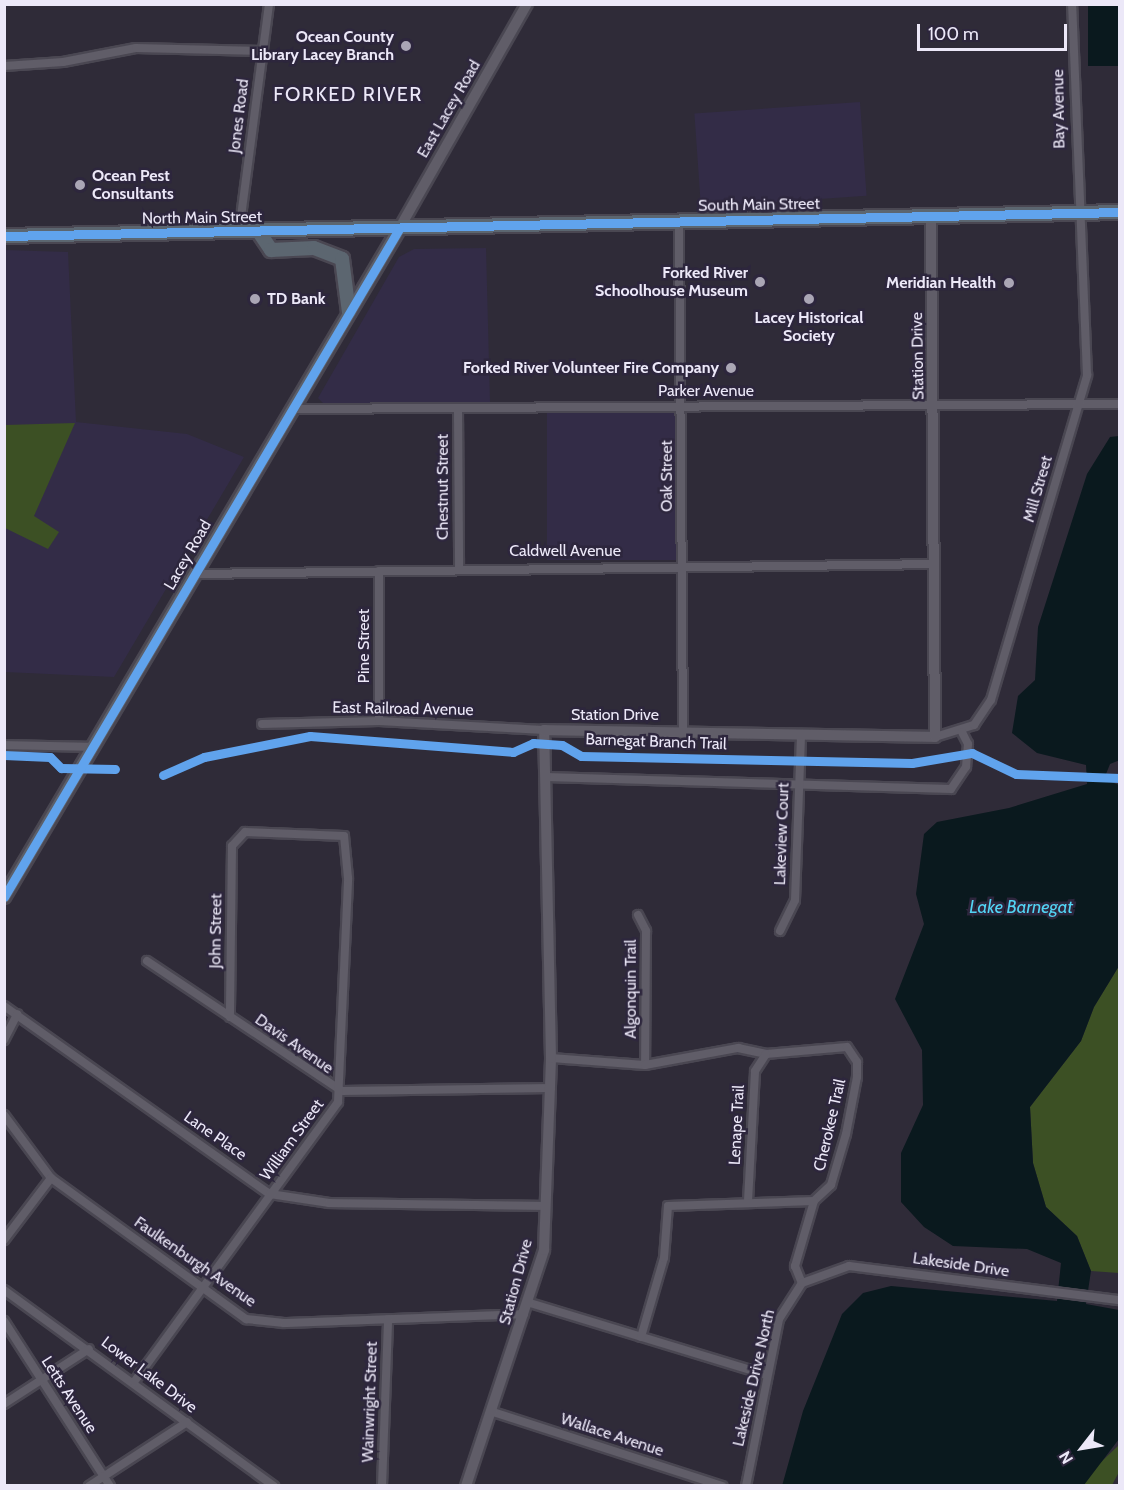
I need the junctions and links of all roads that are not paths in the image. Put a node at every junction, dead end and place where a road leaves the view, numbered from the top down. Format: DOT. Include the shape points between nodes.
graph roads {
  1 [pos="269,4"];
  2 [pos="526,4"];
  3 [pos="1071,4"];
  4 [pos="262,51"];
  5 [pos="4,66"];
  6 [pos="1119,212"];
  7 [pos="1076,213"];
  8 [pos="931,218"];
  9 [pos="679,221"];
  10 [pos="399,229"];
  11 [pos="239,232"];
  12 [pos="259,232"];
  13 [pos="4,236"];
  14 [pos="349,312"];
  15 [pos="1079,401"];
  16 [pos="1119,404"];
  17 [pos="682,405"];
  18 [pos="933,406"];
  19 [pos="458,408"];
  20 [pos="292,409"];
  21 [pos="935,564"];
  22 [pos="682,565"];
  23 [pos="459,567"];
  24 [pos="379,571"];
  25 [pos="195,574"];
  26 [pos="379,721"];
  27 [pos="262,724"];
  28 [pos="544,730"];
  29 [pos="683,731"];
  30 [pos="962,732"];
  31 [pos="801,735"];
  32 [pos="935,737"];
  33 [pos="4,745"];
  34 [pos="93,747"];
  35 [pos="546,777"];
  36 [pos="798,786"];
  37 [pos="232,846"];
  38 [pos="4,897"];
  39 [pos="638,915"];
  40 [pos="780,931"];
  41 [pos="147,961"];
  42 [pos="4,1006"];
  43 [pos="17,1014"];
  44 [pos="230,1017"];
  45 [pos="4,1040"];
  46 [pos="766,1054"];
  47 [pos="551,1058"];
  48 [pos="645,1065"];
  49 [pos="551,1088"];
  50 [pos="342,1091"];
  51 [pos="4,1116"];
  52 [pos="51,1178"];
  53 [pos="270,1194"];
  54 [pos="748,1201"];
  55 [pos="814,1201"];
  56 [pos="545,1206"];
  57 [pos="4,1240"];
  58 [pos="802,1282"];
  59 [pos="201,1289"];
  60 [pos="4,1290"];
  61 [pos="1119,1299"];
  62 [pos="530,1303"];
  63 [pos="524,1314"];
  64 [pos="388,1319"];
  65 [pos="4,1321"];
  66 [pos="641,1337"];
  67 [pos="89,1349"];
  68 [pos="768,1375"];
  69 [pos="40,1380"];
  70 [pos="134,1382"];
  71 [pos="4,1404"];
  72 [pos="493,1412"];
  73 [pos="187,1422"];
  74 [pos="104,1476"];
  75 [pos="89,1485"];
  76 [pos="110,1485"];
  77 [pos="274,1485"];
  78 [pos="381,1485"];
  79 [pos="466,1485"];
  80 [pos="722,1485"];
  81 [pos="746,1485"];
  1 -- 4 [label="street, Jones Road"];
  2 -- 10 [label="street, East Lacey Road"];
  3 -- 7 [label="street, Bay Avenue"];
  4 -- 5 [label="street" via="136,48 63,62"];
  4 -- 11 [label="street, Jones Road"];
  6 -- 7 [label="highway, South Main Street"];
  7 -- 8 [label="highway, South Main Street"];
  7 -- 15 [label="street, Mill Street" via="1087,375"];
  8 -- 9 [label="highway, South Main Street"];
  8 -- 18 [label="street, Station Drive"];
  9 -- 10 [label="highway, South Main Street"];
  9 -- 17 [label="street, Oak Street"];
  10 -- 12 [label="highway, North Main Street"];
  10 -- 14 [label="main road, Lacey Road"];
  11 -- 12 [label="highway, North Main Street"];
  11 -- 13 [label="highway, North Main Street"];
  12 -- 14 [label="highway" via="271,250 329,250 342,259"];
  14 -- 20 [label="main road, Lacey Road"];
  15 -- 16 [label="street, Parker Avenue"];
  15 -- 18 [label="street, Parker Avenue"];
  15 -- 30 [label="street, Mill Street" via="991,700"];
  17 -- 18 [label="street, Parker Avenue"];
  17 -- 19 [label="street, Parker Avenue"];
  17 -- 22 [label="street, Oak Street"];
  18 -- 21 [label="street, Station Drive"];
  19 -- 20 [label="street, Parker Avenue"];
  19 -- 23 [label="street, Chestnut Street"];
  20 -- 25 [label="main road, Lacey Road"];
  21 -- 22 [label="street, Caldwell Avenue"];
  21 -- 32 [label="street, Station Drive"];
  22 -- 23 [label="street, Caldwell Avenue"];
  22 -- 29 [label="street, Oak Street"];
  23 -- 24 [label="street, Caldwell Avenue"];
  24 -- 25 [label="street, Caldwell Avenue"];
  24 -- 26 [label="street, Pine Street"];
  25 -- 34 [label="main road, Lacey Road"];
  26 -- 27 [label="street, East Railroad Avenue"];
  26 -- 28 [label="street, East Railroad Avenue"];
  28 -- 29 [label="street, Station Drive"];
  28 -- 35 [label="street, Station Drive"];
  29 -- 31 [label="street, Station Drive"];
  30 -- 32 [label="street"];
  30 -- 36 [label="street" via="968,744 966,767 951,789"];
  31 -- 32 [label="street, Station Drive"];
  31 -- 36 [label="street, Lakeview Court"];
  33 -- 34 [label="street"];
  34 -- 38 [label="main road, Lacey Road"];
  35 -- 36 [label="street"];
  35 -- 47 [label="street, Station Drive"];
  36 -- 40 [label="street, Lakeview Court" via="795,900"];
  37 -- 44 [label="street, John Street"];
  37 -- 50 [label="street, William Street" via="245,832 344,836"];
  39 -- 48 [label="street, Algonquin Trail" via="646,931"];
  41 -- 44 [label="street, Davis Avenue"];
  42 -- 43 [label="street, Lane Place"];
  43 -- 45 [label="street"];
  43 -- 53 [label="street, Lane Place"];
  44 -- 50 [label="street, Davis Avenue"];
  46 -- 48 [label="street, Cherokee Trail" via="738,1048"];
  46 -- 54 [label="street, Lenape Trail" via="755,1071"];
  46 -- 55 [label="street, Cherokee Trail" via="847,1047 857,1062 846,1134 831,1185"];
  47 -- 48 [label="street, Cherokee Trail"];
  47 -- 49 [label="street, Station Drive"];
  49 -- 50 [label="street, Davis Avenue"];
  49 -- 56 [label="street, Station Drive"];
  50 -- 53 [label="street, William Street"];
  51 -- 52 [label="street, Faulkenburgh Avenue"];
  52 -- 57 [label="street"];
  52 -- 59 [label="street, Faulkenburgh Avenue"];
  53 -- 56 [label="street, Lane Place" via="328,1203"];
  53 -- 59 [label="street, William Street"];
  54 -- 55 [label="street"];
  54 -- 66 [label="street" via="668,1206 664,1258"];
  55 -- 58 [label="street, Cherokee Trail" via="795,1266"];
  56 -- 62 [label="street, Station Drive" via="544,1250"];
  58 -- 61 [label="street, Lakeside Drive" via="849,1266"];
  58 -- 68 [label="street, Lakeside Drive North" via="779,1319"];
  59 -- 64 [label="street, Faulkenburgh Avenue" via="246,1319"];
  59 -- 70 [label="street, William Street"];
  60 -- 67 [label="street, Lower Lake Drive"];
  62 -- 63 [label="street, Station Drive"];
  62 -- 66 [label="street"];
  63 -- 64 [label="street, Faulkenburgh Avenue"];
  63 -- 72 [label="street, Station Drive"];
  64 -- 78 [label="street, Wainwright Street"];
  65 -- 69 [label="street, Letts Avenue"];
  66 -- 68 [label="street"];
  67 -- 69 [label="street"];
  67 -- 70 [label="street, Lower Lake Drive"];
  68 -- 81 [label="street, Lakeside Drive North"];
  69 -- 71 [label="street"];
  69 -- 74 [label="street, Letts Avenue"];
  70 -- 73 [label="street, Lower Lake Drive"];
  72 -- 79 [label="street, Station Drive"];
  72 -- 80 [label="street, Wallace Avenue"];
  73 -- 74 [label="street"];
  73 -- 77 [label="street, Lower Lake Drive"];
  74 -- 75 [label="street"];
  74 -- 76 [label="street, Letts Avenue"];
}
